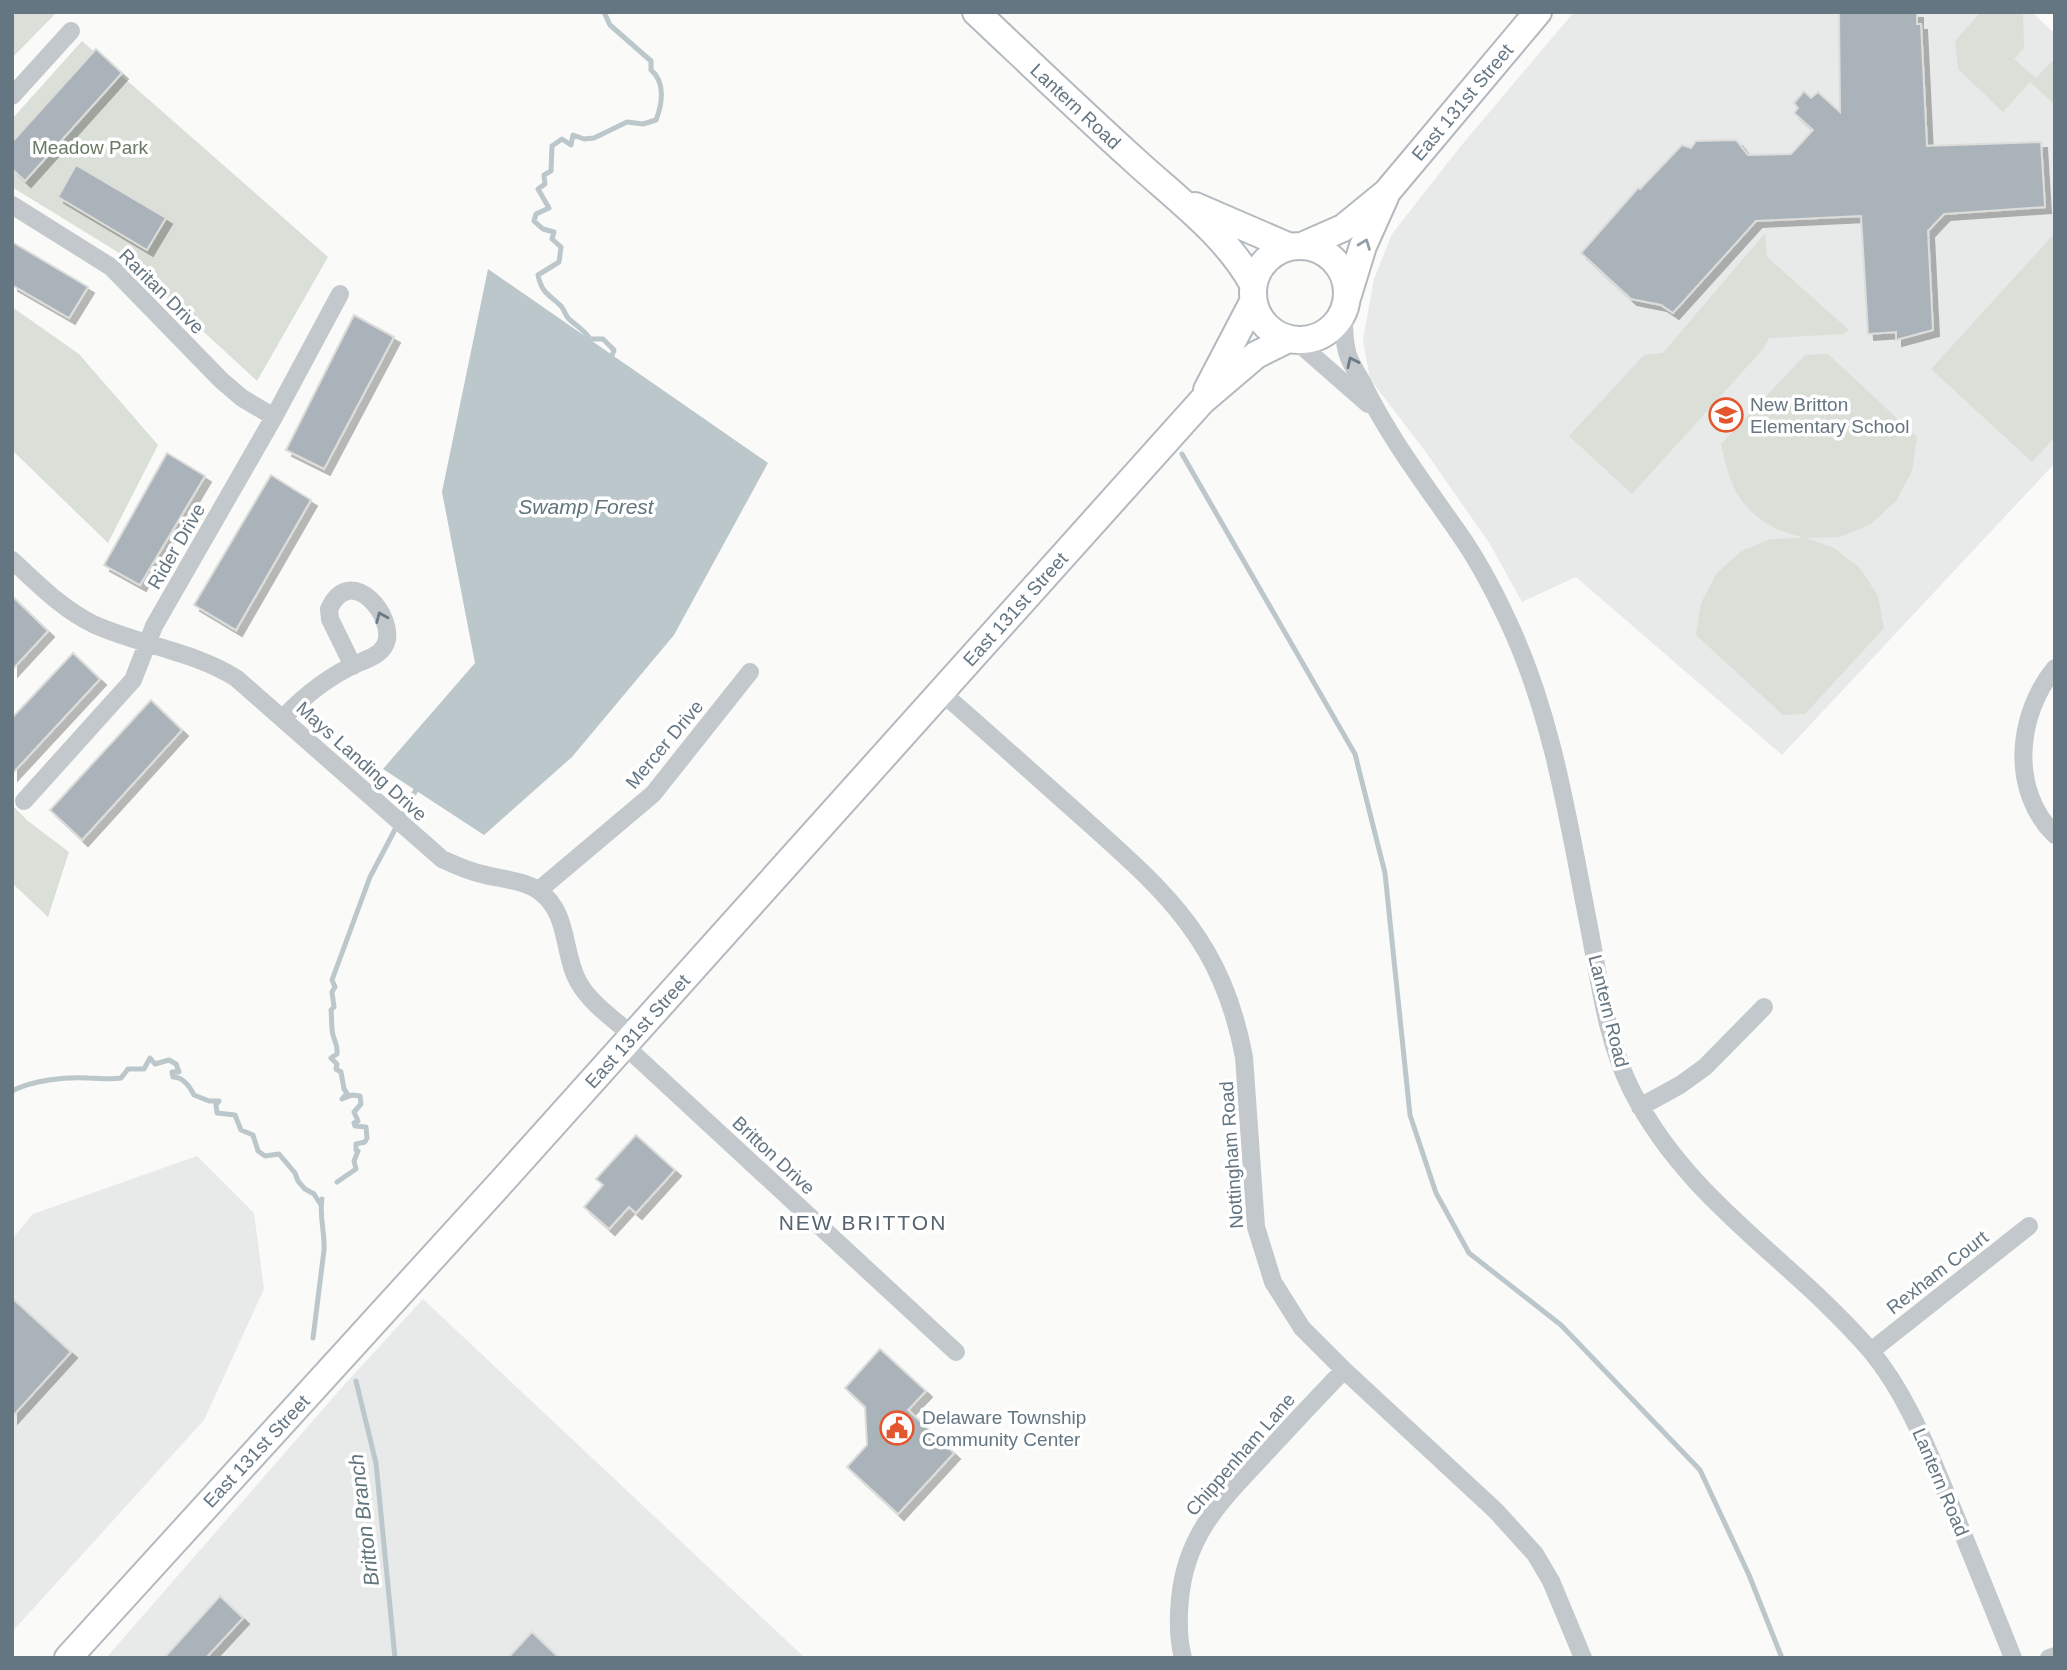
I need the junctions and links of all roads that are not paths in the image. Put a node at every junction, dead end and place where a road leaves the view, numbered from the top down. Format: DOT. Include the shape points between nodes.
graph roads {
  1 [pos="976,12"];
  2 [pos="1538,12"];
  3 [pos="71,31"];
  4 [pos="12,96"];
  5 [pos="1387,192"];
  6 [pos="1177,198"];
  7 [pos="12,205"];
  8 [pos="1296,246"];
  9 [pos="1253,293"];
  10 [pos="340,294"];
  11 [pos="1345,303"];
  12 [pos="1292,340"];
  13 [pos="1202,401"];
  14 [pos="1376,412"];
  15 [pos="274,417"];
  16 [pos="15,567"];
  17 [pos="149,642"];
  18 [pos="354,666"];
  19 [pos="2055,668"];
  20 [pos="750,672"];
  21 [pos="941,692"];
  22 [pos="283,718"];
  23 [pos="24,801"];
  24 [pos="2055,835"];
  25 [pos="538,890"];
  26 [pos="1764,1007"];
  27 [pos="629,1040"];
  28 [pos="1640,1107"];
  29 [pos="2029,1226"];
  30 [pos="1871,1351"];
  31 [pos="957,1352"];
  32 [pos="1344,1370"];
  33 [pos="2055,1656"];
  34 [pos="68,1658"];
  35 [pos="1183,1658"];
  36 [pos="1583,1658"];
  37 [pos="2013,1658"];
  38 [pos="2049,1658"];
  1 -- 6 [label="street, Lantern Road"];
  2 -- 5 [label="street, East 131st Street"];
  3 -- 4 [label="street"];
  5 -- 8 [label="street, East 131st Street" via="1343,228"];
  11 -- 5 [label="street, East 131st Street, one-way"];
  6 -- 8 [label="street, Lantern Road" via="1249,231"];
  6 -- 9 [label="street, Lantern Road" via="1238,258"];
  7 -- 15 [label="street, Raritan Drive" via="111,267 221,380"];
  8 -- 9 [label="street" via="1273,254 1260,267"];
  8 -- 11 [label="street" via="1321,251 1336,262 1345,279"];
  9 -- 12 [label="street" via="1259,318 1271,331"];
  9 -- 13 [label="street, East 131st Street"];
  10 -- 15 [label="street, Rider Drive"];
  11 -- 12 [label="street" via="1337,322 1326,332"];
  14 -- 11 [label="street, Lantern Road, one-way" via="1347,353"];
  12 -- 13 [label="street, East 131st Street" via="1256,355"];
  12 -- 14 [label="street, Lantern Road"];
  13 -- 21 [label="street, East 131st Street"];
  14 -- 28 [label="street, Lantern Road" via="1495,593 1529,670 1551,741 1613,1043"];
  15 -- 17 [label="street, Rider Drive"];
  16 -- 17 [label="street, Mays Landing Drive" via="74,613"];
  17 -- 22 [label="street, Mays Landing Drive" via="224,670"];
  17 -- 23 [label="street, Rider Drive" via="133,680"];
  18 -- 22 [label="street" via="315,688"];
  19 -- 24 [label="street" via="2032,707 2024,741 2029,790"];
  20 -- 25 [label="street, Mercer Drive" via="653,794"];
  21 -- 27 [label="street, East 131st Street"];
  21 -- 32 [label="street, Nottingham Road" via="1158,886 1200,939 1219,973 1240,1035 1252,1191 1263,1255 1292,1314"];
  22 -- 25 [label="street, Mays Landing Drive" via="442,859"];
  25 -- 27 [label="street" via="565,930 578,982"];
  26 -- 28 [label="street" via="1705,1067"];
  27 -- 31 [label="street, Britton Drive"];
  27 -- 34 [label="street, East 131st Street"];
  28 -- 30 [label="street, Lantern Road" via="1663,1144 1727,1215"];
  29 -- 30 [label="street, Rexham Court"];
  30 -- 37 [label="street, Lantern Road" via="1919,1430"];
  32 -- 35 [label="street, Chippenham Lane" via="1229,1492 1200,1530 1181,1585"];
  32 -- 36 [label="street, Nottingham Road" via="1527,1544 1551,1581"];
  33 -- 38 [label="street"];
}
